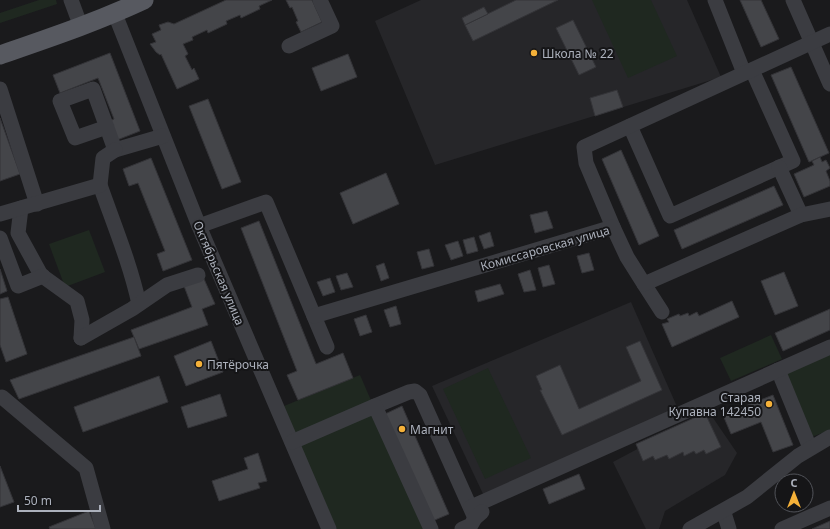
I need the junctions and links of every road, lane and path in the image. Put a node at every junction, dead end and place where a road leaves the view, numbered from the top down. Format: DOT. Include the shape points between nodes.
graph roads {
  1 [pos="71,0"];
  2 [pos="144,0"];
  3 [pos="320,0"];
  4 [pos="715,0"];
  5 [pos="793,0"];
  6 [pos="115,14"];
  7 [pos="81,27"];
  8 [pos="830,34"];
  9 [pos="812,42"];
  10 [pos="289,46"];
  11 [pos="0,55"];
  12 [pos="748,71"];
  13 [pos="830,84"];
  14 [pos="0,89"];
  15 [pos="630,126"];
  16 [pos="107,127"];
  17 [pos="163,136"];
  18 [pos="115,150"];
  19 [pos="779,168"];
  20 [pos="100,186"];
  21 [pos="37,204"];
  22 [pos="22,208"];
  23 [pos="830,209"];
  24 [pos="0,214"];
  25 [pos="801,216"];
  26 [pos="199,226"];
  27 [pos="613,227"];
  28 [pos="0,238"];
  29 [pos="198,275"];
  30 [pos="43,276"];
  31 [pos="644,284"];
  32 [pos="139,304"];
  33 [pos="662,312"];
  34 [pos="314,316"];
  35 [pos="327,347"];
  36 [pos="830,347"];
  37 [pos="778,370"];
  38 [pos="0,396"];
  39 [pos="375,406"];
  40 [pos="830,437"];
  41 [pos="292,442"];
  42 [pos="810,448"];
  43 [pos="521,497"];
  44 [pos="830,508"];
  45 [pos="473,513"];
  46 [pos="103,529"];
  47 [pos="328,529"];
  48 [pos="431,529"];
  49 [pos="462,529"];
  50 [pos="690,529"];
  51 [pos="782,529"];
  1 -- 7 [label="street"];
  2 -- 6 [label="main road"];
  3 -- 10 [label="street" via="332,26"];
  4 -- 12 [label="street"];
  5 -- 9 [label="street"];
  6 -- 7 [label="main road"];
  6 -- 17 [label="street, Октябрьская улица"];
  7 -- 11 [label="main road"];
  8 -- 9 [label="street"];
  9 -- 12 [label="street"];
  9 -- 13 [label="street"];
  12 -- 15 [label="street"];
  12 -- 19 [label="street" via="793,161"];
  14 -- 21 [label="street"];
  15 -- 19 [label="street" via="670,216"];
  15 -- 27 [label="street" via="584,148 586,163"];
  16 -- 18 [label="street"];
  17 -- 18 [label="street"];
  17 -- 26 [label="street, Октябрьская улица"];
  18 -- 20 [label="street" via="103,158"];
  19 -- 25 [label="street"];
  20 -- 21 [label="street"];
  20 -- 32 [label="street" via="131,271"];
  21 -- 22 [label="street"];
  22 -- 24 [label="street"];
  22 -- 30 [label="street" via="18,233"];
  23 -- 25 [label="street"];
  25 -- 31 [label="street"];
  26 -- 34 [label="street" via="266,202"];
  26 -- 41 [label="street, Октябрьская улица"];
  27 -- 31 [label="street, Комиссаровская улица" via="627,257"];
  27 -- 34 [label="street, Комиссаровская улица"];
  28 -- 30 [label="street" via="18,286"];
  29 -- 32 [label="street" via="167,285"];
  30 -- 32 [label="street" via="77,301 82,320 81,338"];
  31 -- 33 [label="street, Комиссаровская улица"];
  34 -- 35 [label="street"];
  36 -- 37 [label="street"];
  37 -- 42 [label="street"];
  37 -- 45 [label="street"];
  38 -- 46 [label="street" via="86,468"];
  39 -- 41 [label="street"];
  39 -- 45 [label="street" via="409,392 415,391 420,394"];
  39 -- 48 [label="street"];
  40 -- 42 [label="street"];
  41 -- 47 [label="street, Октябрьская улица"];
  42 -- 50 [label="street" via="747,497"];
  43 -- 45 [label="street" via="518,496 479,514"];
  44 -- 51 [label="street"];
  45 -- 49 [label="street" via="471,525"];
}
